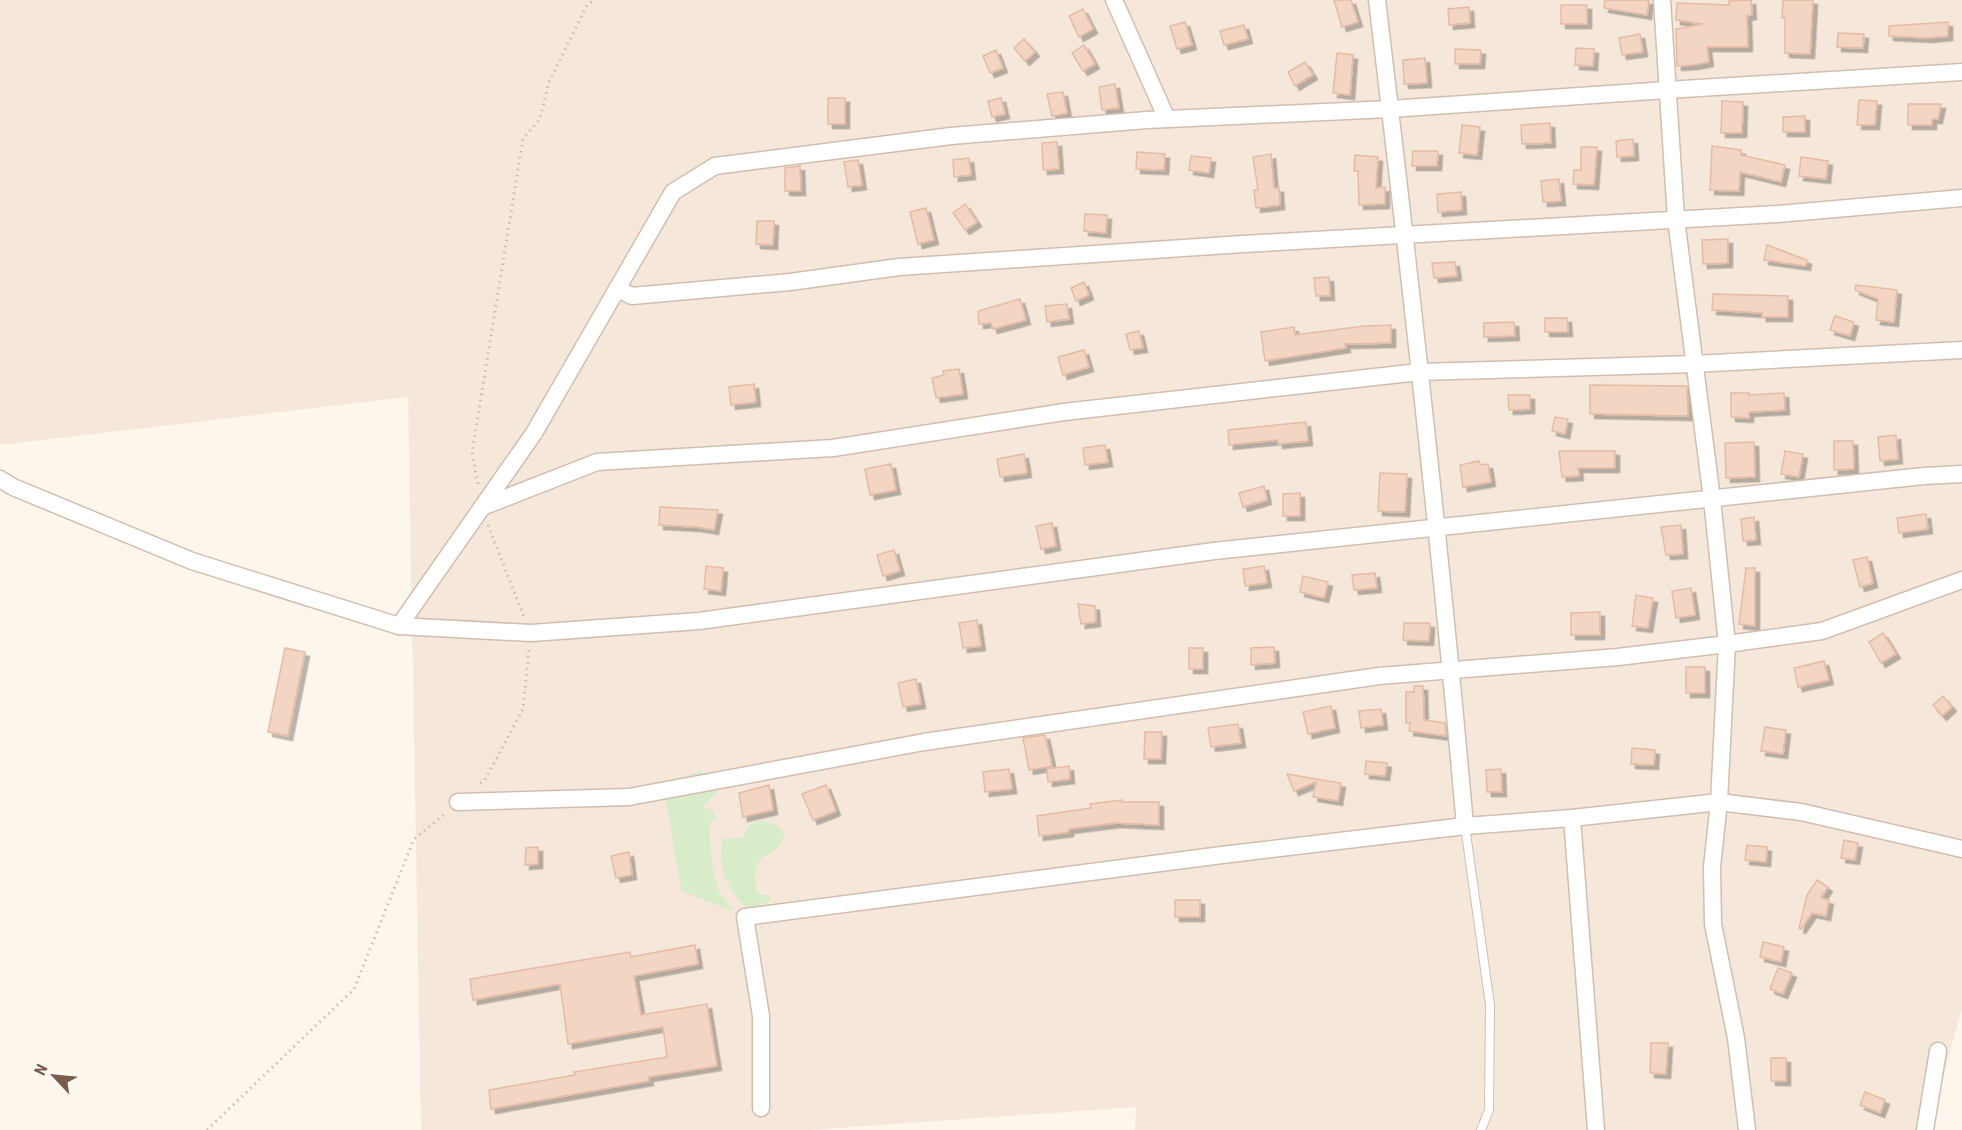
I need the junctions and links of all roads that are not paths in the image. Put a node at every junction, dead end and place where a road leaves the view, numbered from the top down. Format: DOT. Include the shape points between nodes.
graph roads {
  1 [pos="1113,0"];
  2 [pos="1377,0"];
  3 [pos="1662,0"];
  4 [pos="1962,72"];
  5 [pos="1667,90"];
  6 [pos="1390,109"];
  7 [pos="1167,119"];
  8 [pos="1962,198"];
  9 [pos="1676,219"];
  10 [pos="1405,235"];
  11 [pos="617,289"];
  12 [pos="1962,350"];
  13 [pos="1694,364"];
  14 [pos="1419,372"];
  15 [pos="1962,474"];
  16 [pos="0,479"];
  17 [pos="1712,499"];
  18 [pos="482,507"];
  19 [pos="1436,528"];
  20 [pos="1962,580"];
  21 [pos="399,626"];
  22 [pos="1727,644"];
  23 [pos="1452,670"];
  24 [pos="458,802"];
  25 [pos="1719,802"];
  26 [pos="1572,818"];
  27 [pos="1465,826"];
  28 [pos="1962,849"];
  29 [pos="1938,1051"];
  30 [pos="761,1108"];
  31 [pos="1482,1130"];
  32 [pos="1596,1130"];
  33 [pos="1747,1130"];
  34 [pos="1925,1130"];
  1 -- 7 [label="street"];
  2 -- 6 [label="street"];
  3 -- 5 [label="street"];
  4 -- 5 [label="street"];
  5 -- 6 [label="street"];
  5 -- 9 [label="street"];
  6 -- 7 [label="street"];
  6 -- 10 [label="street"];
  7 -- 11 [label="street" via="951,136 715,166 673,192"];
  8 -- 9 [label="street"];
  9 -- 10 [label="street"];
  9 -- 13 [label="street"];
  10 -- 11 [label="street" via="899,267 790,282 632,296"];
  10 -- 14 [label="street"];
  11 -- 18 [label="street" via="534,432"];
  12 -- 13 [label="street"];
  13 -- 14 [label="street"];
  13 -- 17 [label="street"];
  14 -- 18 [label="street" via="1064,411 833,448 597,462"];
  14 -- 19 [label="street"];
  15 -- 17 [label="street"];
  16 -- 21 [label="street" via="13,488 192,561"];
  17 -- 19 [label="street"];
  17 -- 22 [label="street"];
  18 -- 21 [label="street"];
  19 -- 21 [label="street" via="1214,551 699,621 531,633"];
  19 -- 23 [label="street"];
  20 -- 22 [label="street" via="1822,631"];
  22 -- 23 [label="street"];
  22 -- 25 [label="street"];
  23 -- 24 [label="street" via="1379,676 924,742 629,797"];
  23 -- 27 [label="street"];
  25 -- 26 [label="street"];
  25 -- 28 [label="street" via="1801,812"];
  25 -- 33 [label="street" via="1712,867 1713,924 1736,1038"];
  26 -- 27 [label="street"];
  26 -- 32 [label="street"];
  27 -- 30 [label="street" via="745,917 761,1016"];
  27 -- 31 [label="lane" via="1490,1005 1489,1110"];
  29 -- 34 [label="street"];
}
